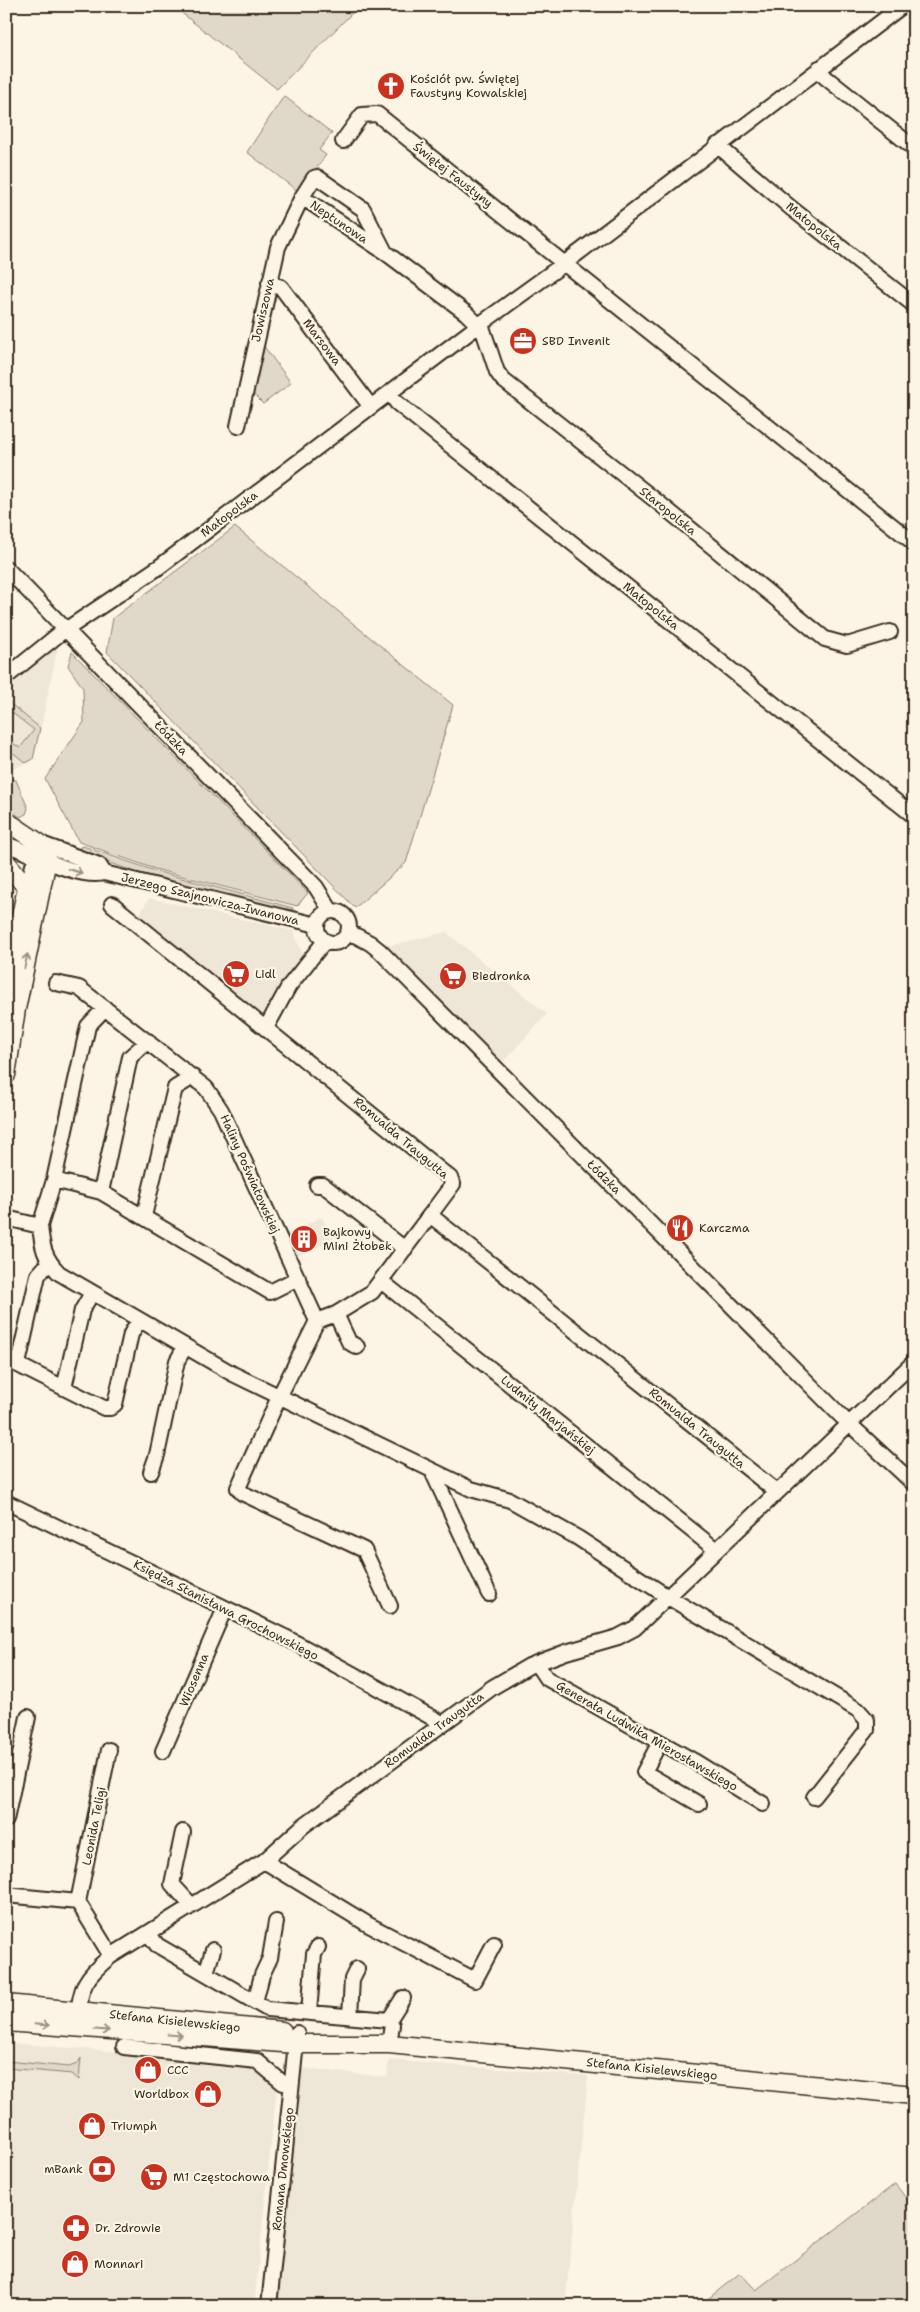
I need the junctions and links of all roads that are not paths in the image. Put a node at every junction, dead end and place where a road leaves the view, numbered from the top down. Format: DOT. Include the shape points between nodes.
graph roads {
  1 [pos="902,6"];
  2 [pos="819,68"];
  3 [pos="343,141"];
  4 [pos="717,145"];
  5 [pos="914,148"];
  6 [pos="302,197"];
  7 [pos="386,253"];
  8 [pos="565,264"];
  9 [pos="269,283"];
  10 [pos="914,305"];
  11 [pos="479,325"];
  12 [pos="390,393"];
  13 [pos="371,407"];
  14 [pos="238,426"];
  15 [pos="914,543"];
  16 [pos="6,568"];
  17 [pos="66,630"];
  18 [pos="890,632"];
  19 [pos="6,677"];
  20 [pos="914,816"];
  21 [pos="8,823"];
  22 [pos="6,844"];
  23 [pos="40,853"];
  24 [pos="6,862"];
  25 [pos="26,888"];
  26 [pos="112,904"];
  27 [pos="331,911"];
  28 [pos="317,925"];
  29 [pos="349,932"];
  30 [pos="325,941"];
  31 [pos="56,983"];
  32 [pos="6,986"];
  33 [pos="105,1008"];
  34 [pos="266,1028"];
  35 [pos="148,1041"];
  36 [pos="6,1075"];
  37 [pos="193,1077"];
  38 [pos="54,1180"];
  39 [pos="317,1185"];
  40 [pos="101,1192"];
  41 [pos="430,1215"];
  42 [pos="144,1216"];
  43 [pos="6,1218"];
  44 [pos="40,1226"];
  45 [pos="405,1249"];
  46 [pos="49,1263"];
  47 [pos="298,1278"];
  48 [pos="381,1281"];
  49 [pos="92,1293"];
  50 [pos="336,1314"];
  51 [pos="139,1320"];
  52 [pos="317,1321"];
  53 [pos="185,1347"];
  54 [pos="357,1347"];
  55 [pos="12,1362"];
  56 [pos="914,1362"];
  57 [pos="64,1388"];
  58 [pos="279,1397"];
  59 [pos="851,1426"];
  60 [pos="432,1471"];
  61 [pos="151,1472"];
  62 [pos="914,1484"];
  63 [pos="776,1492"];
  64 [pos="6,1502"];
  65 [pos="715,1549"];
  66 [pos="489,1594"];
  67 [pos="668,1597"];
  68 [pos="390,1606"];
  69 [pos="225,1608"];
  70 [pos="536,1663"];
  71 [pos="28,1717"];
  72 [pos="442,1723"];
  73 [pos="660,1742"];
  74 [pos="109,1750"];
  75 [pos="163,1752"];
  76 [pos="814,1797"];
  77 [pos="699,1804"];
  78 [pos="763,1804"];
  79 [pos="6,1820"];
  80 [pos="183,1832"];
  81 [pos="264,1861"];
  82 [pos="6,1895"];
  83 [pos="78,1902"];
  84 [pos="192,1906"];
  85 [pos="276,1922"];
  86 [pos="148,1933"];
  87 [pos="494,1944"];
  88 [pos="318,1947"];
  89 [pos="213,1950"];
  90 [pos="111,1956"];
  91 [pos="357,1969"];
  92 [pos="206,1974"];
  93 [pos="403,1998"];
  94 [pos="255,2002"];
  95 [pos="6,2004"];
  96 [pos="309,2012"];
  97 [pos="350,2016"];
  98 [pos="78,2020"];
  99 [pos="389,2020"];
  100 [pos="6,2022"];
  101 [pos="297,2038"];
  102 [pos="390,2044"];
  103 [pos="124,2047"];
  104 [pos="292,2083"];
  105 [pos="914,2095"];
  106 [pos="269,2306"];
  1 -- 2 [label="street, Małopolska"];
  2 -- 4 [label="street, Małopolska"];
  2 -- 5 [label="street"];
  3 -- 8 [label="street, Świętej Faustyny" via="362,115 376,114"];
  4 -- 8 [label="street, Małopolska"];
  4 -- 10 [label="street, Małopolska"];
  6 -- 7 [label="street, Neptunowa"];
  6 -- 7 [label="street, Neptunowa" via="310,181 317,178 363,209"];
  6 -- 9 [label="street, Jowiszowa" via="278,247"];
  7 -- 11 [label="street, Neptunowa"];
  8 -- 11 [label="street, Małopolska"];
  8 -- 15 [label="street"];
  9 -- 13 [label="street, Marsowa" via="281,287"];
  9 -- 14 [label="street, Jowiszowa"];
  11 -- 12 [label="street, Małopolska"];
  11 -- 18 [label="street, Staropolska" via="503,380 825,639 846,645"];
  12 -- 13 [label="street, Małopolska"];
  12 -- 20 [label="street, Małopolska" via="397,403"];
  13 -- 17 [label="street, Małopolska" via="159,567"];
  16 -- 17 [label="street, Łódzka"];
  17 -- 19 [label="street, Małopolska"];
  17 -- 27 [label="street, Łódzka" via="316,887"];
  21 -- 23 [label="main road"];
  22 -- 23 [label="street, Jerzego Szajnowicza-Iwanowa"];
  23 -- 25 [label="street"];
  23 -- 28 [label="street, Jerzego Szajnowicza-Iwanowa" via="70,870 94,876 104,873"];
  36 -- 23 [label="main road, one-way"];
  24 -- 25 [label="main road"];
  25 -- 32 [label="main road"];
  26 -- 34 [label="street, Romualda Traugutta"];
  27 -- 28 [label="street" via="321,917"];
  27 -- 29 [label="street" via="346,917"];
  28 -- 30 [label="street" via="319,936"];
  29 -- 30 [label="street" via="339,942"];
  29 -- 59 [label="street, Łódzka" via="370,943 387,958"];
  30 -- 34 [label="street" via="289,986"];
  31 -- 33 [label="street, Haliny Poświatowskiej" via="79,988"];
  33 -- 35 [label="street, Haliny Poświatowskiej"];
  33 -- 38 [label="street" via="88,1026"];
  34 -- 41 [label="street, Romualda Traugutta" via="450,1178 453,1184"];
  35 -- 37 [label="street, Haliny Poświatowskiej"];
  35 -- 40 [label="street" via="130,1057"];
  37 -- 42 [label="street" via="175,1088"];
  37 -- 47 [label="street, Haliny Poświatowskiej" via="206,1088 221,1110"];
  38 -- 40 [label="street"];
  38 -- 44 [label="street"];
  39 -- 45 [label="street" via="323,1185"];
  40 -- 42 [label="street"];
  41 -- 45 [label="street"];
  41 -- 63 [label="street, Romualda Traugutta"];
  42 -- 47 [label="street" via="270,1292"];
  43 -- 44 [label="street"];
  44 -- 46 [label="street" via="42,1249"];
  45 -- 48 [label="street"];
  46 -- 49 [label="street"];
  46 -- 55 [label="street" via="38,1275"];
  47 -- 52 [label="street, Haliny Poświatowskiej"];
  48 -- 50 [label="street" via="372,1292"];
  48 -- 65 [label="street, Ludmiły Marjańskiej"];
  49 -- 51 [label="street"];
  49 -- 57 [label="street" via="82,1310"];
  50 -- 52 [label="street"];
  50 -- 54 [label="street" via="348,1342"];
  51 -- 53 [label="street"];
  51 -- 57 [label="street" via="131,1334 115,1404 104,1408"];
  52 -- 58 [label="street"];
  53 -- 58 [label="street"];
  53 -- 61 [label="street" via="177,1361"];
  55 -- 57 [label="street"];
  56 -- 59 [label="street, Romualda Traugutta"];
  58 -- 60 [label="street"];
  58 -- 68 [label="street" via="238,1488 242,1493 364,1550"];
  59 -- 62 [label="street, Łódzka"];
  59 -- 63 [label="street, Romualda Traugutta"];
  60 -- 66 [label="street"];
  60 -- 67 [label="street" via="471,1489 510,1500 578,1538"];
  63 -- 65 [label="street, Romualda Traugutta"];
  64 -- 69 [label="street, Księdza Stanisława Grochowskiego"];
  65 -- 67 [label="street, Romualda Traugutta"];
  67 -- 70 [label="street, Romualda Traugutta" via="635,1628 618,1637"];
  67 -- 76 [label="street" via="864,1715 867,1730"];
  69 -- 72 [label="street, Księdza Stanisława Grochowskiego"];
  69 -- 75 [label="street, Wiosenna"];
  70 -- 72 [label="street, Romualda Traugutta" via="493,1687"];
  70 -- 73 [label="street, Generała Ludwika Mierosławskiego" via="546,1678"];
  71 -- 79 [label="street"];
  72 -- 81 [label="street, Romualda Traugutta" via="303,1826"];
  73 -- 77 [label="street" via="644,1772"];
  73 -- 78 [label="street, Generała Ludwika Mierosławskiego"];
  74 -- 83 [label="street, Leonida Teligi"];
  80 -- 84 [label="street" via="172,1884"];
  81 -- 84 [label="street, Romualda Traugutta"];
  81 -- 87 [label="street" via="369,1925 475,1980"];
  82 -- 83 [label="street"];
  83 -- 90 [label="street"];
  84 -- 86 [label="street, Romualda Traugutta"];
  85 -- 94 [label="street" via="270,1958"];
  86 -- 90 [label="street, Romualda Traugutta"];
  86 -- 92 [label="street" via="157,1945"];
  88 -- 96 [label="street" via="314,1954"];
  89 -- 92 [label="street"];
  90 -- 98 [label="street, Romualda Traugutta" via="92,1972 81,1991"];
  91 -- 97 [label="street" via="352,1979"];
  92 -- 94 [label="street"];
  93 -- 99 [label="street"];
  94 -- 96 [label="street" via="267,2009"];
  95 -- 98 [label="main road, Stefana Kisielewskiego"];
  96 -- 97 [label="street"];
  97 -- 99 [label="street"];
  100 -- 98 [label="main road, Stefana Kisielewskiego, one-way"];
  98 -- 101 [label="main road, Stefana Kisielewskiego"];
  99 -- 102 [label="street" via="392,2025"];
  101 -- 102 [label="main road, Stefana Kisielewskiego" via="336,2045"];
  101 -- 104 [label="street, Romana Dmowskiego"];
  102 -- 105 [label="main road, Stefana Kisielewskiego"];
  103 -- 104 [label="street" via="257,2061 284,2083"];
  104 -- 106 [label="street, Romana Dmowskiego"];
}
